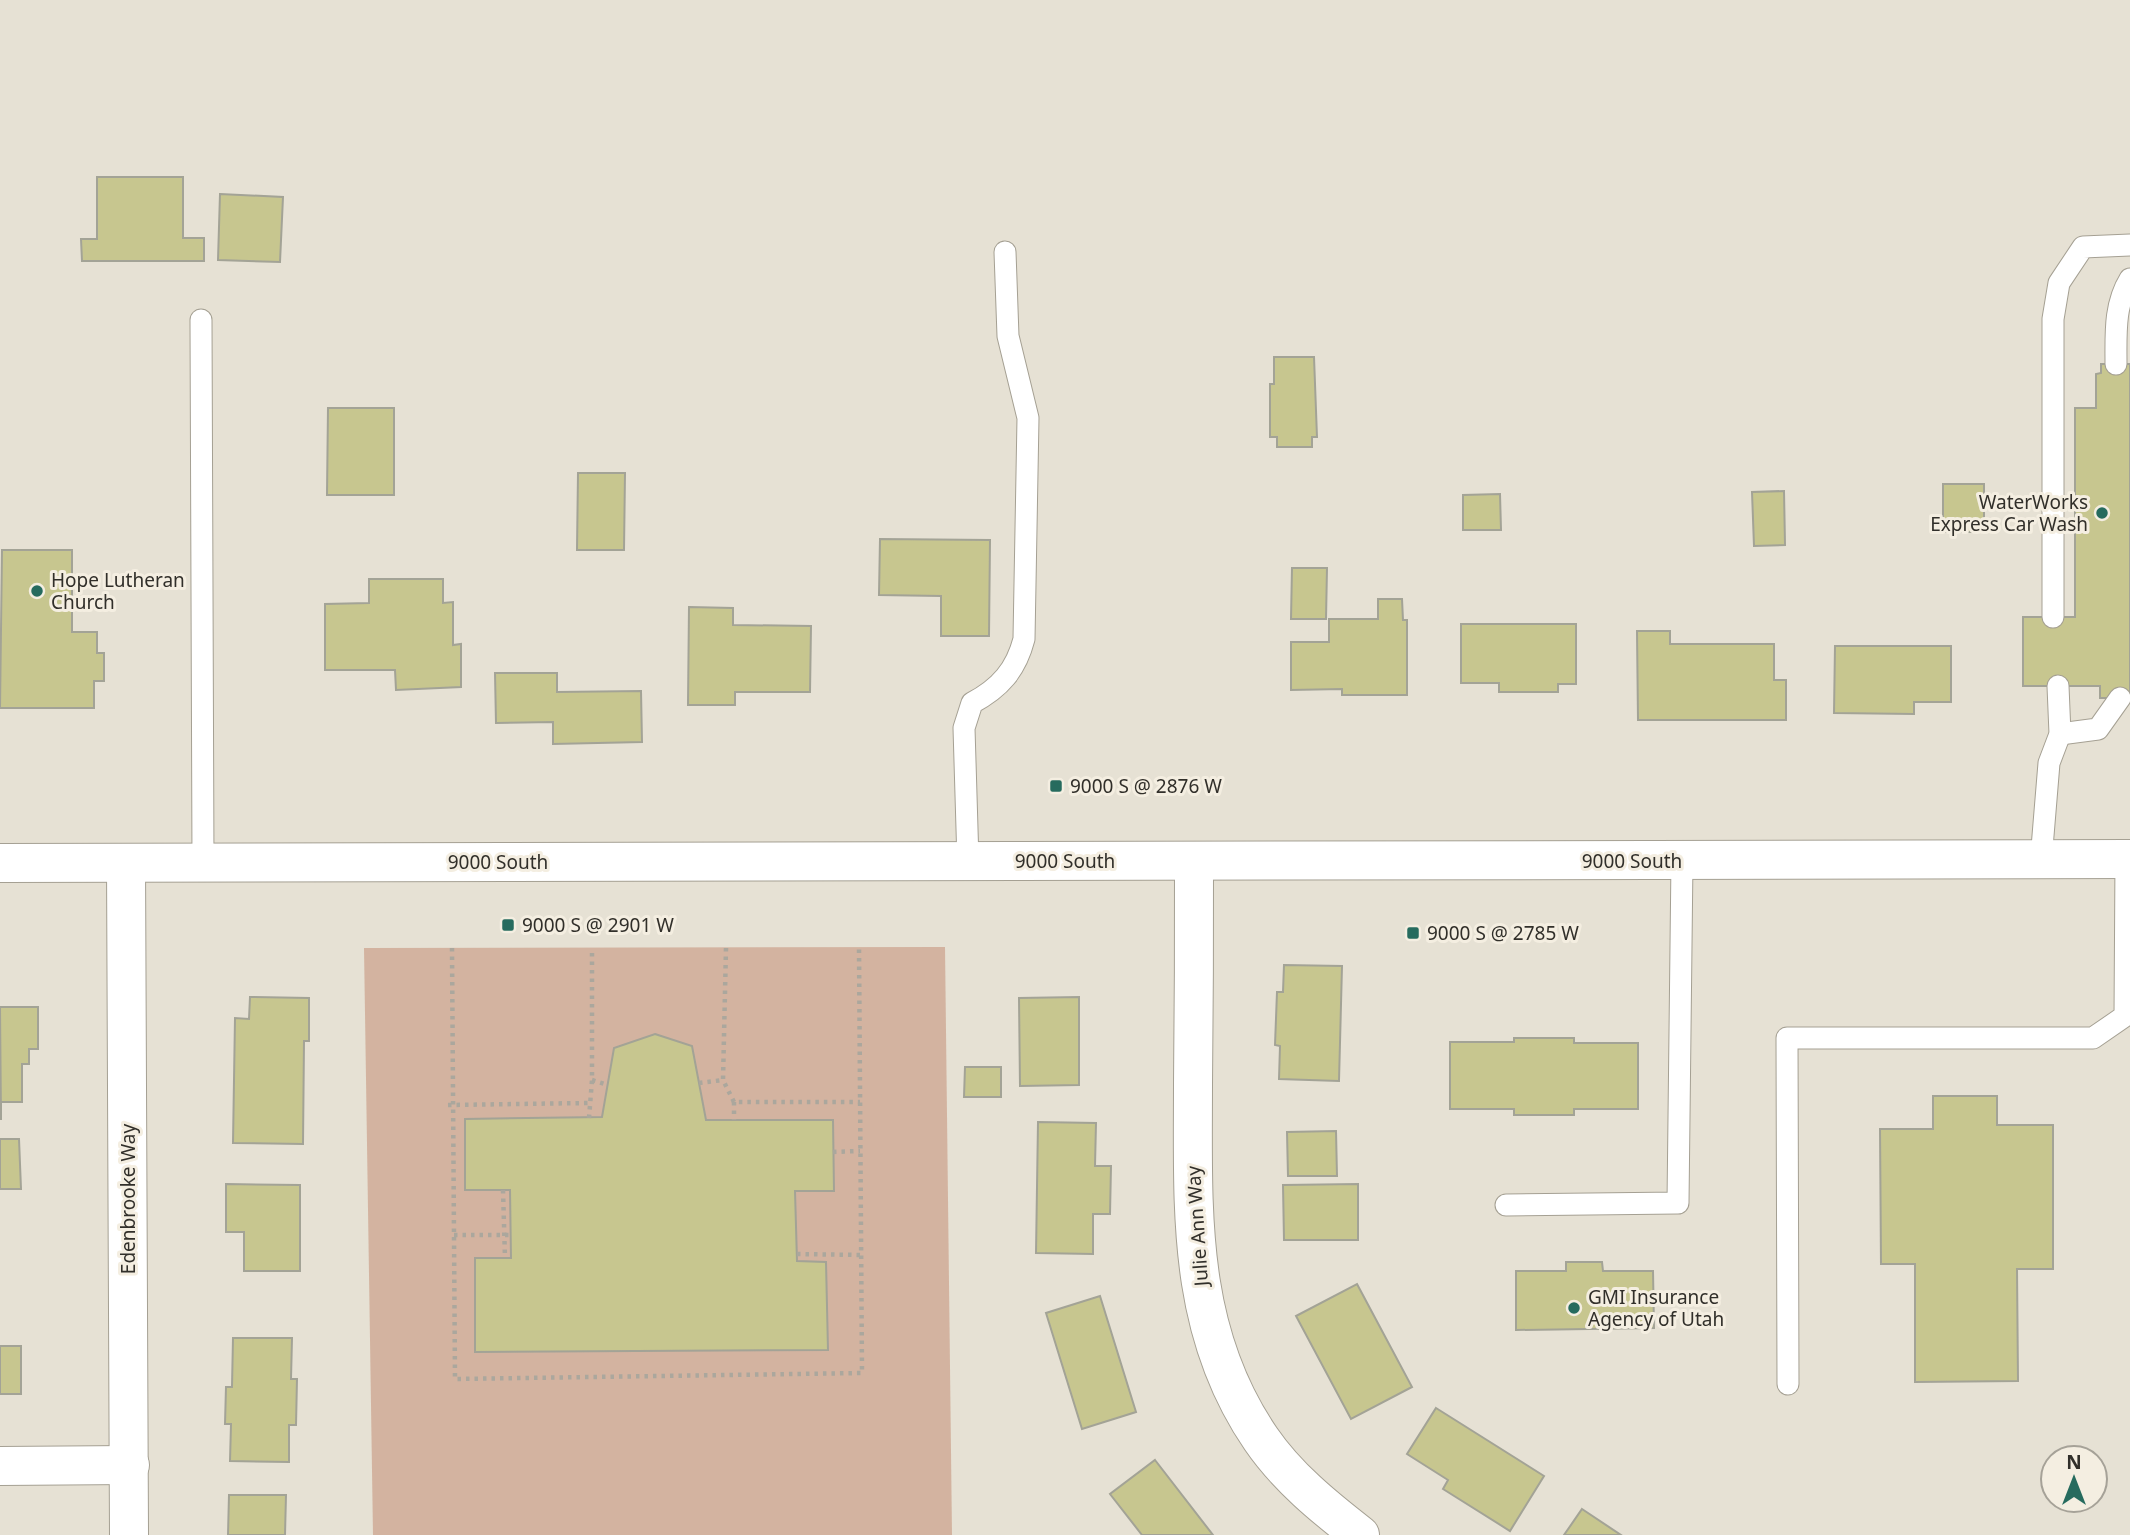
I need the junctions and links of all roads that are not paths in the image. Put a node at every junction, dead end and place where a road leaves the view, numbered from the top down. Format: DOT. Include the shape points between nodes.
graph roads {
  1 [pos="2130,245"];
  2 [pos="1005,252"];
  3 [pos="2130,279"];
  4 [pos="201,320"];
  5 [pos="2116,364"];
  6 [pos="2053,617"];
  7 [pos="2058,686"];
  8 [pos="2120,698"];
  9 [pos="2060,734"];
  10 [pos="2128,859"];
  11 [pos="1682,860"];
  12 [pos="2041,860"];
  13 [pos="1194,861"];
  14 [pos="968,862"];
  15 [pos="0,863"];
  16 [pos="126,863"];
  17 [pos="203,863"];
  18 [pos="1506,1205"];
  19 [pos="1788,1384"];
  20 [pos="0,1465"];
  21 [pos="130,1465"];
  22 [pos="130,1535"];
  23 [pos="1360,1535"];
  1 -- 6 [label="lane" via="2083,247 2059,283 2053,318"];
  2 -- 14 [label="lane" via="1007,336 1028,418 1024,639 1018,664 992,692 972,704 964,728"];
  3 -- 5 [label="lane" via="2116,322"];
  4 -- 17 [label="lane"];
  7 -- 9 [label="lane"];
  8 -- 9 [label="lane" via="2098,729"];
  9 -- 12 [label="lane" via="2049,762"];
  10 -- 12 [label="main road, 9000 South"];
  10 -- 19 [label="lane" via="2125,1016 2093,1038 1787,1038"];
  11 -- 12 [label="main road, 9000 South"];
  11 -- 13 [label="main road, 9000 South"];
  11 -- 18 [label="lane" via="1678,1203"];
  13 -- 14 [label="main road, 9000 South"];
  13 -- 23 [label="main road, Julie Ann Way" via="1193,1213 1199,1286 1225,1373 1261,1439 1312,1497"];
  14 -- 17 [label="main road, 9000 South"];
  15 -- 16 [label="main road, 9000 South"];
  16 -- 17 [label="main road, 9000 South"];
  16 -- 21 [label="main road, Edenbrooke Way"];
  20 -- 21 [label="main road"];
  21 -- 22 [label="main road, Edenbrooke Way"];
}
